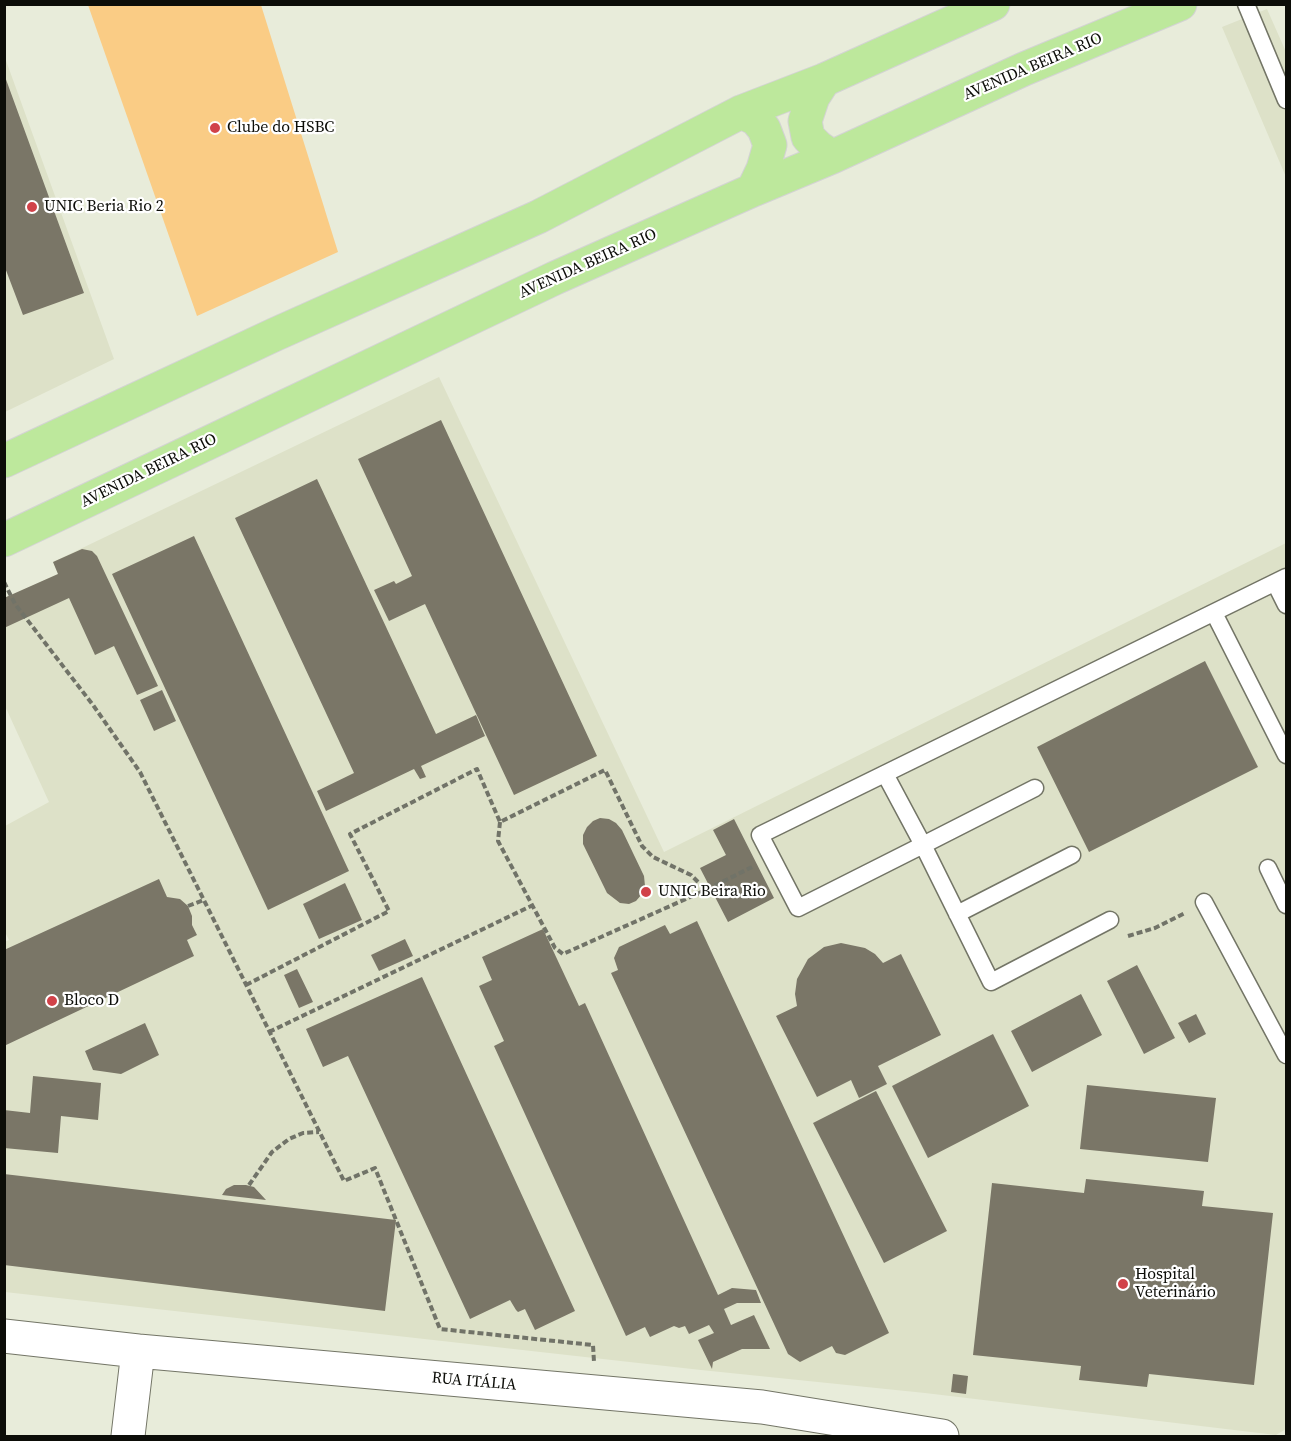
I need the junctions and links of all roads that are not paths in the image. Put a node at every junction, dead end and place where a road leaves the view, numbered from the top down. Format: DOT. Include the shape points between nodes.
graph roads {
  1 [pos="993,4"];
  2 [pos="1180,4"];
  3 [pos="1246,4"];
  4 [pos="824,80"];
  5 [pos="1287,100"];
  6 [pos="741,112"];
  7 [pos="832,157"];
  8 [pos="753,190"];
  9 [pos="4,461"];
  10 [pos="4,540"];
  11 [pos="1281,580"];
  12 [pos="1287,605"];
  13 [pos="1214,613"];
  14 [pos="1287,755"];
  15 [pos="885,774"];
  16 [pos="1035,788"];
  17 [pos="923,845"];
  18 [pos="1072,855"];
  19 [pos="1268,868"];
  20 [pos="1204,902"];
  21 [pos="1287,905"];
  22 [pos="957,914"];
  23 [pos="1103,924"];
  24 [pos="1287,1055"];
  25 [pos="4,1336"];
  26 [pos="138,1351"];
  27 [pos="128,1437"];
  28 [pos="942,1437"];
  1 -- 4 [label="main road"];
  2 -- 7 [label="main road, AVENIDA BEIRA RIO" via="1024,69"];
  3 -- 5 [label="lane"];
  4 -- 6 [label="main road"];
  4 -- 7 [label="main road" via="805,121 808,137"];
  6 -- 8 [label="main road" via="756,119 770,145"];
  6 -- 9 [label="main road" via="538,217"];
  7 -- 8 [label="main road, AVENIDA BEIRA RIO"];
  8 -- 10 [label="main road, AVENIDA BEIRA RIO" via="529,290"];
  11 -- 12 [label="lane"];
  11 -- 13 [label="lane"];
  13 -- 14 [label="lane"];
  13 -- 15 [label="lane"];
  15 -- 17 [label="lane"];
  15 -- 17 [label="lane" via="760,835 798,908"];
  16 -- 17 [label="lane"];
  17 -- 22 [label="lane"];
  18 -- 22 [label="lane"];
  19 -- 21 [label="lane"];
  20 -- 24 [label="lane"];
  22 -- 23 [label="lane" via="991,982"];
  25 -- 26 [label="street, RUA ITÁLIA"];
  26 -- 27 [label="street"];
  26 -- 28 [label="street, RUA ITÁLIA" via="762,1407"];
}
